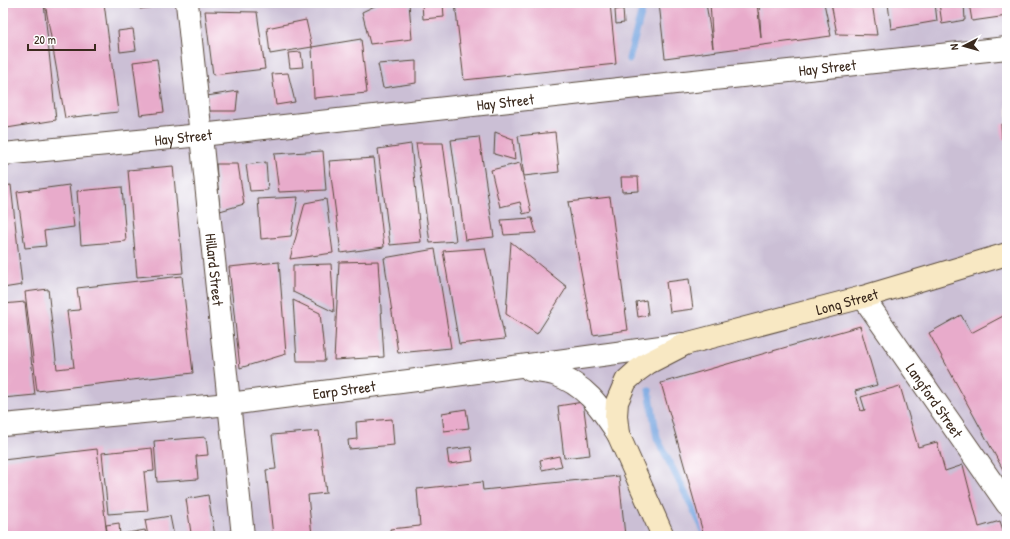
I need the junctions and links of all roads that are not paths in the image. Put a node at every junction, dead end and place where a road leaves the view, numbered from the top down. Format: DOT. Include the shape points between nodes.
graph roads {
  1 [pos="187,3"];
  2 [pos="1007,48"];
  3 [pos="201,135"];
  4 [pos="3,154"];
  5 [pos="1007,254"];
  6 [pos="863,297"];
  7 [pos="685,344"];
  8 [pos="515,367"];
  9 [pos="229,404"];
  10 [pos="3,425"];
  11 [pos="618,434"];
  12 [pos="1007,504"];
  13 [pos="243,536"];
  14 [pos="663,536"];
  1 -- 3 [label="street, Hillard Street"];
  2 -- 3 [label="street, Hay Street"];
  3 -- 4 [label="street, Hay Street"];
  3 -- 9 [label="street, Hillard Street"];
  5 -- 6 [label="main road, Long Street"];
  6 -- 7 [label="main road, Long Street"];
  6 -- 12 [label="street, Langford Street"];
  7 -- 8 [label="street, Earp Street"];
  7 -- 11 [label="main road, Long Street" via="648,363 626,381 617,402"];
  8 -- 9 [label="street, Earp Street"];
  8 -- 11 [label="street" via="553,374 574,384 592,398"];
  9 -- 10 [label="street, Earp Street"];
  9 -- 13 [label="street, Hillard Street"];
  11 -- 14 [label="main road, Long Street"];
}
